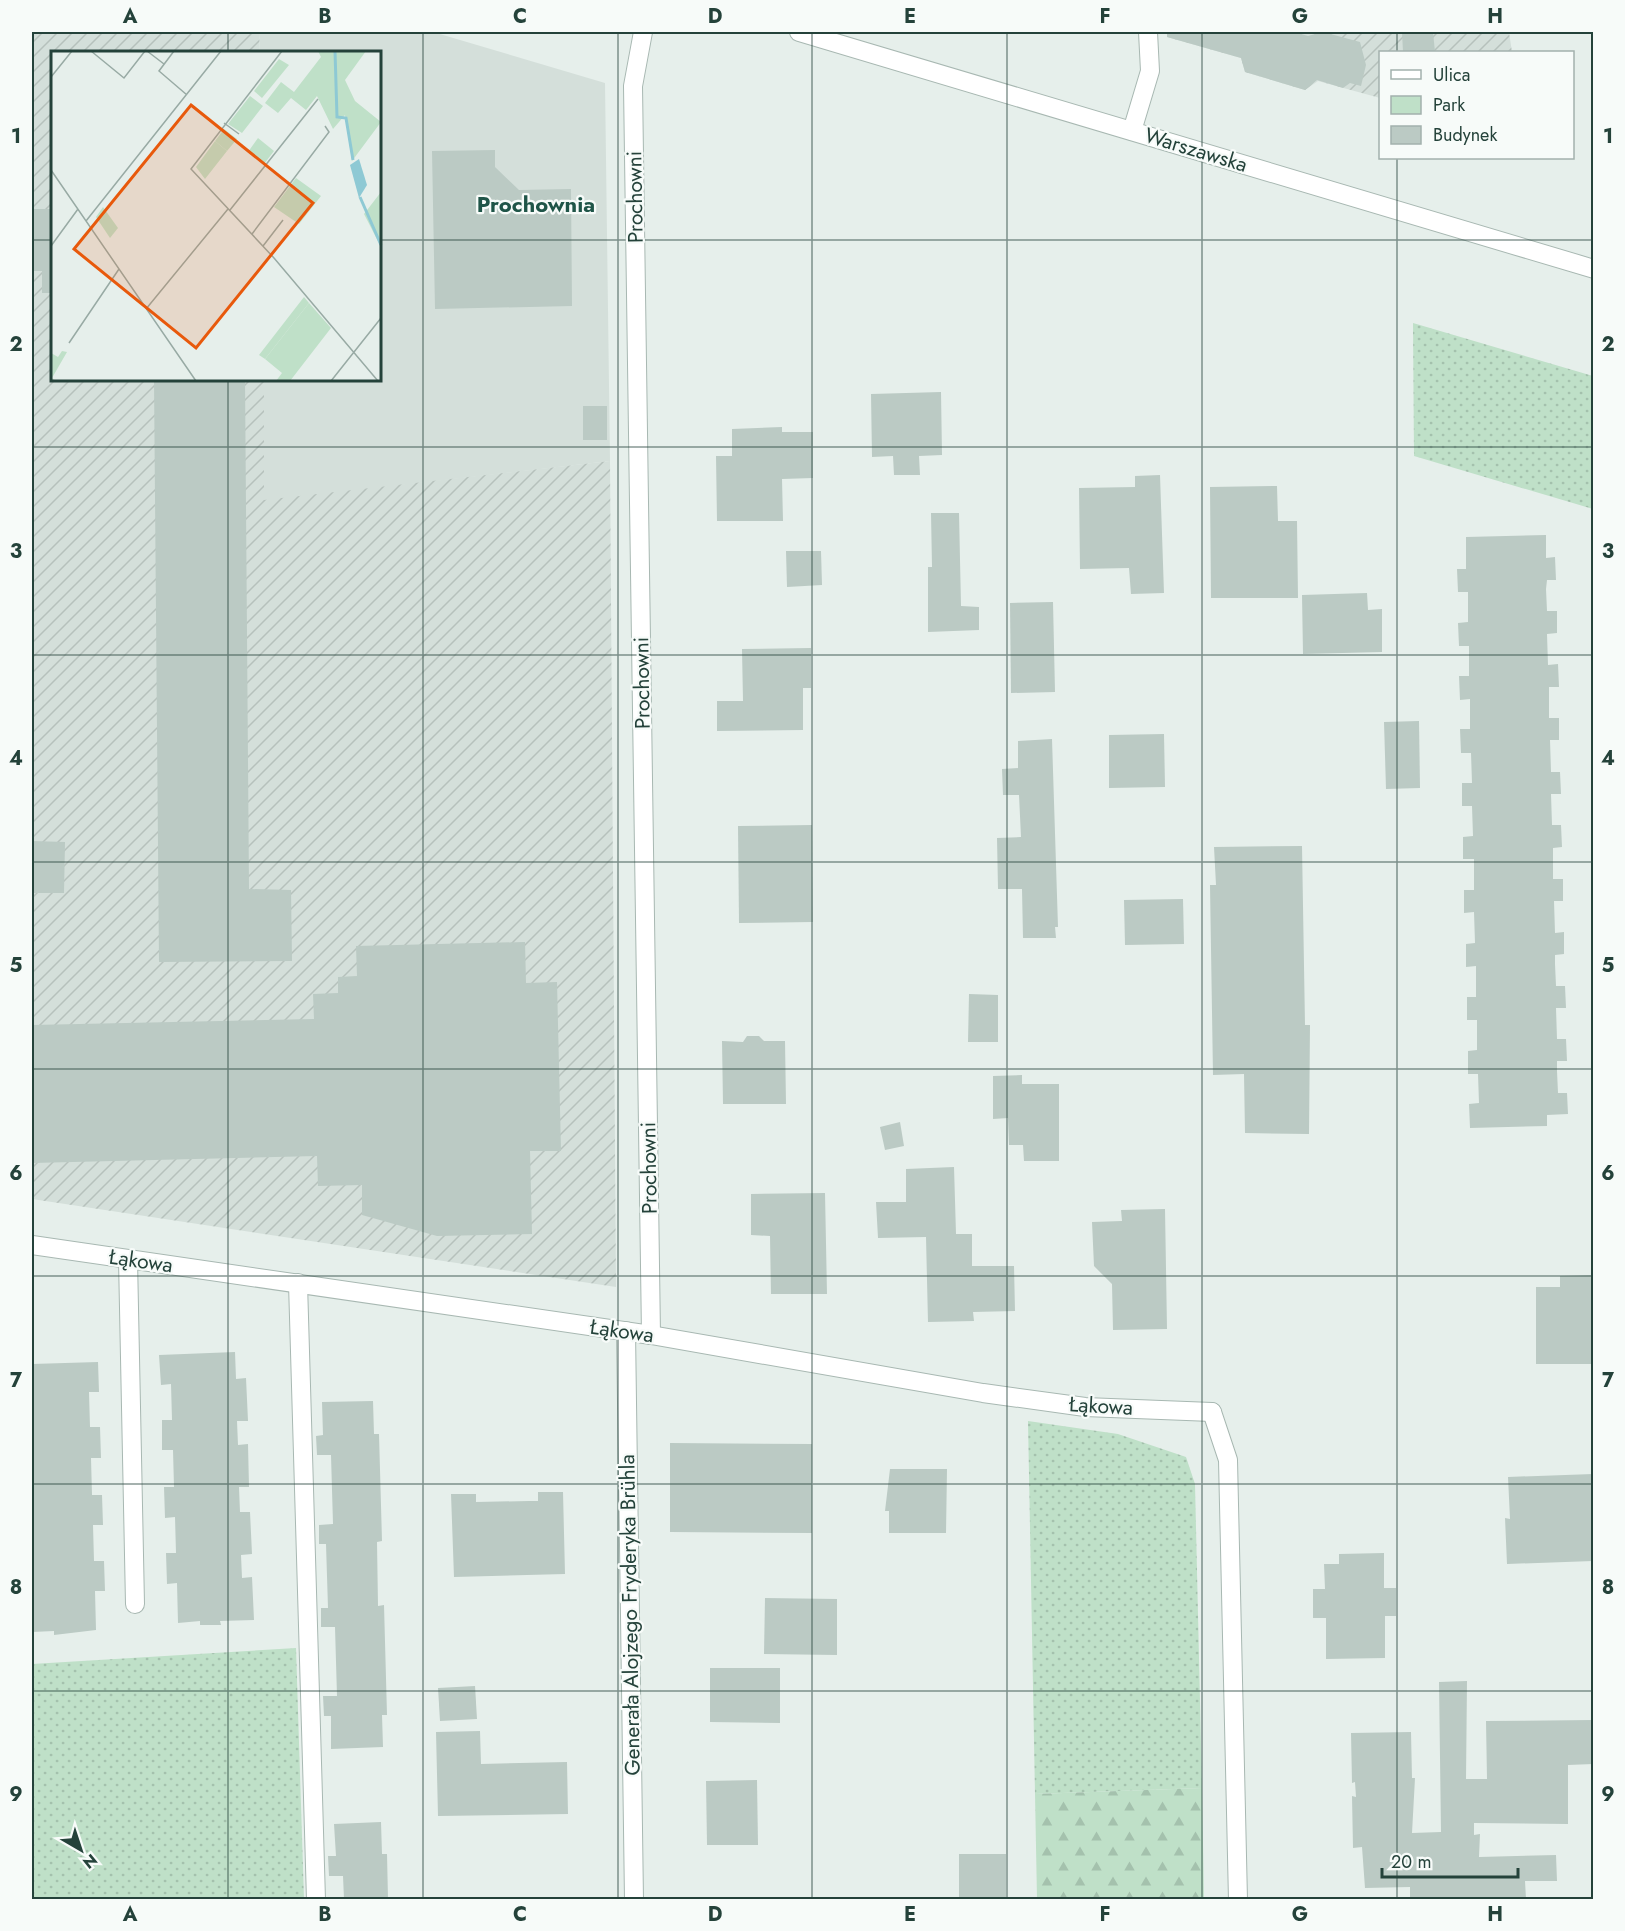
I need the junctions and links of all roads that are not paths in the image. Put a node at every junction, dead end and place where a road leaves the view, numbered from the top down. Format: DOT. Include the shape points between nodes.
graph roads {
  1 [pos="643,32"];
  2 [pos="799,32"];
  3 [pos="1148,32"];
  4 [pos="1132,131"];
  5 [pos="1593,269"];
  6 [pos="32,1245"];
  7 [pos="128,1259"];
  8 [pos="298,1283"];
  9 [pos="626,1331"];
  10 [pos="651,1335"];
  11 [pos="135,1604"];
  12 [pos="316,1899"];
  13 [pos="634,1899"];
  14 [pos="1238,1899"];
  1 -- 10 [label="street, Prochowni" via="633,86"];
  2 -- 4 [label="street, Warszawska"];
  3 -- 4 [label="street" via="1150,71"];
  4 -- 5 [label="street, Warszawska"];
  6 -- 7 [label="street, Łąkowa"];
  7 -- 8 [label="street, Łąkowa"];
  7 -- 11 [label="street"];
  8 -- 9 [label="street, Łąkowa"];
  8 -- 12 [label="street"];
  9 -- 10 [label="street, Łąkowa"];
  9 -- 13 [label="street, Generała Alojzego Fryderyka Brühla"];
  10 -- 14 [label="street, Łąkowa" via="1073,1406 1212,1412 1228,1460"];
}
